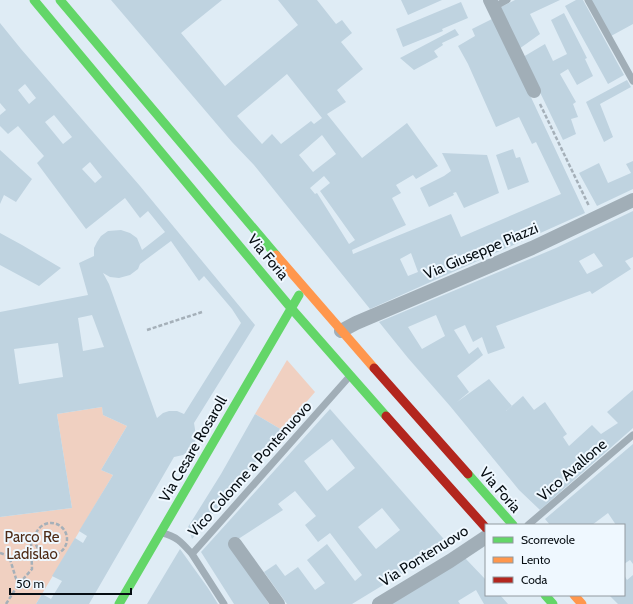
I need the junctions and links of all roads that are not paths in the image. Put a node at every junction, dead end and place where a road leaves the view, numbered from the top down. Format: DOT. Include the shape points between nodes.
graph roads {
  1 [pos="34,0"];
  2 [pos="60,0"];
  3 [pos="507,0"];
  4 [pos="588,0"];
  5 [pos="492,4"];
  6 [pos="633,81"];
  7 [pos="534,91"];
  8 [pos="633,200"];
  9 [pos="304,288"];
  10 [pos="291,308"];
  11 [pos="341,331"];
  12 [pos="359,367"];
  13 [pos="633,435"];
  14 [pos="511,524"];
  15 [pos="529,524"];
  16 [pos="485,527"];
  17 [pos="160,533"];
  18 [pos="485,538"];
  19 [pos="235,544"];
  20 [pos="192,554"];
  21 [pos="546,596"];
  22 [pos="575,596"];
  23 [pos="119,604"];
  24 [pos="224,604"];
  25 [pos="278,604"];
  26 [pos="379,604"];
  27 [pos="554,604"];
  28 [pos="582,604"];
  1 -- 10 [label="main road, Via Foria"];
  2 -- 9 [label="main road, Via Foria"];
  3 -- 5 [label="lane"];
  4 -- 6 [label="lane"];
  5 -- 7 [label="street"];
  8 -- 11 [label="street, Via Giuseppe Piazzi" via="532,248"];
  9 -- 10 [label="main road, Via Cesare Rosaroll"];
  9 -- 11 [label="main road, Via Foria"];
  10 -- 12 [label="main road, Via Foria"];
  10 -- 17 [label="main road, Via Cesare Rosaroll"];
  11 -- 12 [label="main road, Via Foria"];
  12 -- 14 [label="main road, Via Foria"];
  12 -- 16 [label="main road, Via Foria"];
  12 -- 20 [label="lane, Vico Colonne a Pontenuovo"];
  13 -- 15 [label="lane, Vico Avallone"];
  17 -- 20 [label="lane" via="179,540"];
  17 -- 23 [label="main road, Via Cesare Rosaroll"];
  18 -- 26 [label="street, Via Pontenuovo"];
  19 -- 25 [label="street"];
  20 -- 24 [label="lane, Vico Colonne a Pontenuovo"];
  21 -- 27 [label="main road"];
  22 -- 28 [label="main road"];
}
